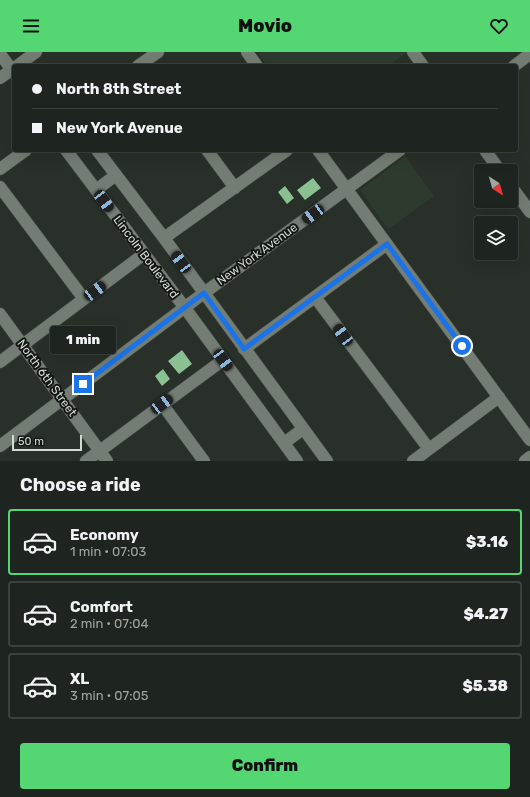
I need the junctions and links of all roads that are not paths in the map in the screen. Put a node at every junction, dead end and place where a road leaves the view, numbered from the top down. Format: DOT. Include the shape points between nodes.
graph roads {
  1 [pos="158,52"];
  2 [pos="247,52"];
  3 [pos="413,52"];
  4 [pos="0,54"];
  5 [pos="530,54"];
  6 [pos="143,64"];
  7 [pos="256,64"];
  8 [pos="422,64"];
  9 [pos="517,64"];
  10 [pos="11,72"];
  11 [pos="23,152"];
  12 [pos="68,152"];
  13 [pos="99,152"];
  14 [pos="208,152"];
  15 [pos="284,152"];
  16 [pos="319,152"];
  17 [pos="397,152"];
  18 [pos="486,152"];
  19 [pos="495,164"];
  20 [pos="0,169"];
  21 [pos="116,175"];
  22 [pos="0,187"];
  23 [pos="234,188"];
  24 [pos="347,189"];
  25 [pos="96,190"];
  26 [pos="518,196"];
  27 [pos="530,212"];
  28 [pos="164,238"];
  29 [pos="387,244"];
  30 [pos="144,254"];
  31 [pos="204,293"];
  32 [pos="315,297"];
  33 [pos="84,299"];
  34 [pos="184,308"];
  35 [pos="0,314"];
  36 [pos="23,345"];
  37 [pos="244,349"];
  38 [pos="223,360"];
  39 [pos="0,362"];
  40 [pos="499,397"];
  41 [pos="63,399"];
  42 [pos="162,404"];
  43 [pos="304,429"];
  44 [pos="530,440"];
  45 [pos="284,443"];
  46 [pos="0,446"];
  47 [pos="429,449"];
  48 [pos="100,451"];
  49 [pos="530,457"];
  50 [pos="86,461"];
  51 [pos="107,461"];
  52 [pos="204,461"];
  53 [pos="297,461"];
  54 [pos="327,461"];
  55 [pos="413,461"];
  56 [pos="525,461"];
  1 -- 6 [label="street"];
  2 -- 7 [label="street"];
  3 -- 8 [label="street"];
  4 -- 10 [label="street"];
  5 -- 9 [label="street"];
  11 -- 20 [label="street"];
  12 -- 25 [label="street, Lincoln Boulevard"];
  13 -- 21 [label="street, Lincoln Boulevard"];
  14 -- 23 [label="street"];
  15 -- 23 [label="street"];
  16 -- 24 [label="street"];
  17 -- 24 [label="street, New York Avenue"];
  18 -- 19 [label="street"];
  21 -- 25 [label="street"];
  21 -- 28 [label="street, Lincoln Boulevard"];
  22 -- 33 [label="street"];
  23 -- 28 [label="street"];
  24 -- 29 [label="street"];
  24 -- 31 [label="street, New York Avenue"];
  25 -- 30 [label="street, Lincoln Boulevard"];
  26 -- 27 [label="street"];
  28 -- 31 [label="street, Lincoln Boulevard"];
  29 -- 32 [label="street"];
  29 -- 40 [label="street"];
  30 -- 33 [label="street"];
  30 -- 34 [label="street, Lincoln Boulevard"];
  31 -- 34 [label="street, New York Avenue"];
  31 -- 37 [label="street, Lincoln Boulevard"];
  32 -- 37 [label="street"];
  32 -- 47 [label="street"];
  33 -- 36 [label="street"];
  34 -- 38 [label="street, Lincoln Boulevard"];
  34 -- 41 [label="street, New York Avenue"];
  35 -- 36 [label="street, North 6th Street"];
  36 -- 39 [label="street"];
  36 -- 41 [label="street, North 6th Street"];
  37 -- 43 [label="street, Lincoln Boulevard"];
  38 -- 42 [label="street"];
  38 -- 45 [label="street, Lincoln Boulevard"];
  40 -- 44 [label="street"];
  40 -- 47 [label="street"];
  41 -- 46 [label="street, New York Avenue"];
  41 -- 48 [label="street, North 6th Street"];
  42 -- 48 [label="street"];
  42 -- 52 [label="street"];
  43 -- 45 [label="street"];
  43 -- 54 [label="street, Lincoln Boulevard"];
  45 -- 53 [label="street, Lincoln Boulevard"];
  47 -- 55 [label="street"];
  48 -- 50 [label="street"];
  48 -- 51 [label="street, North 6th Street"];
  49 -- 56 [label="street"];
}
